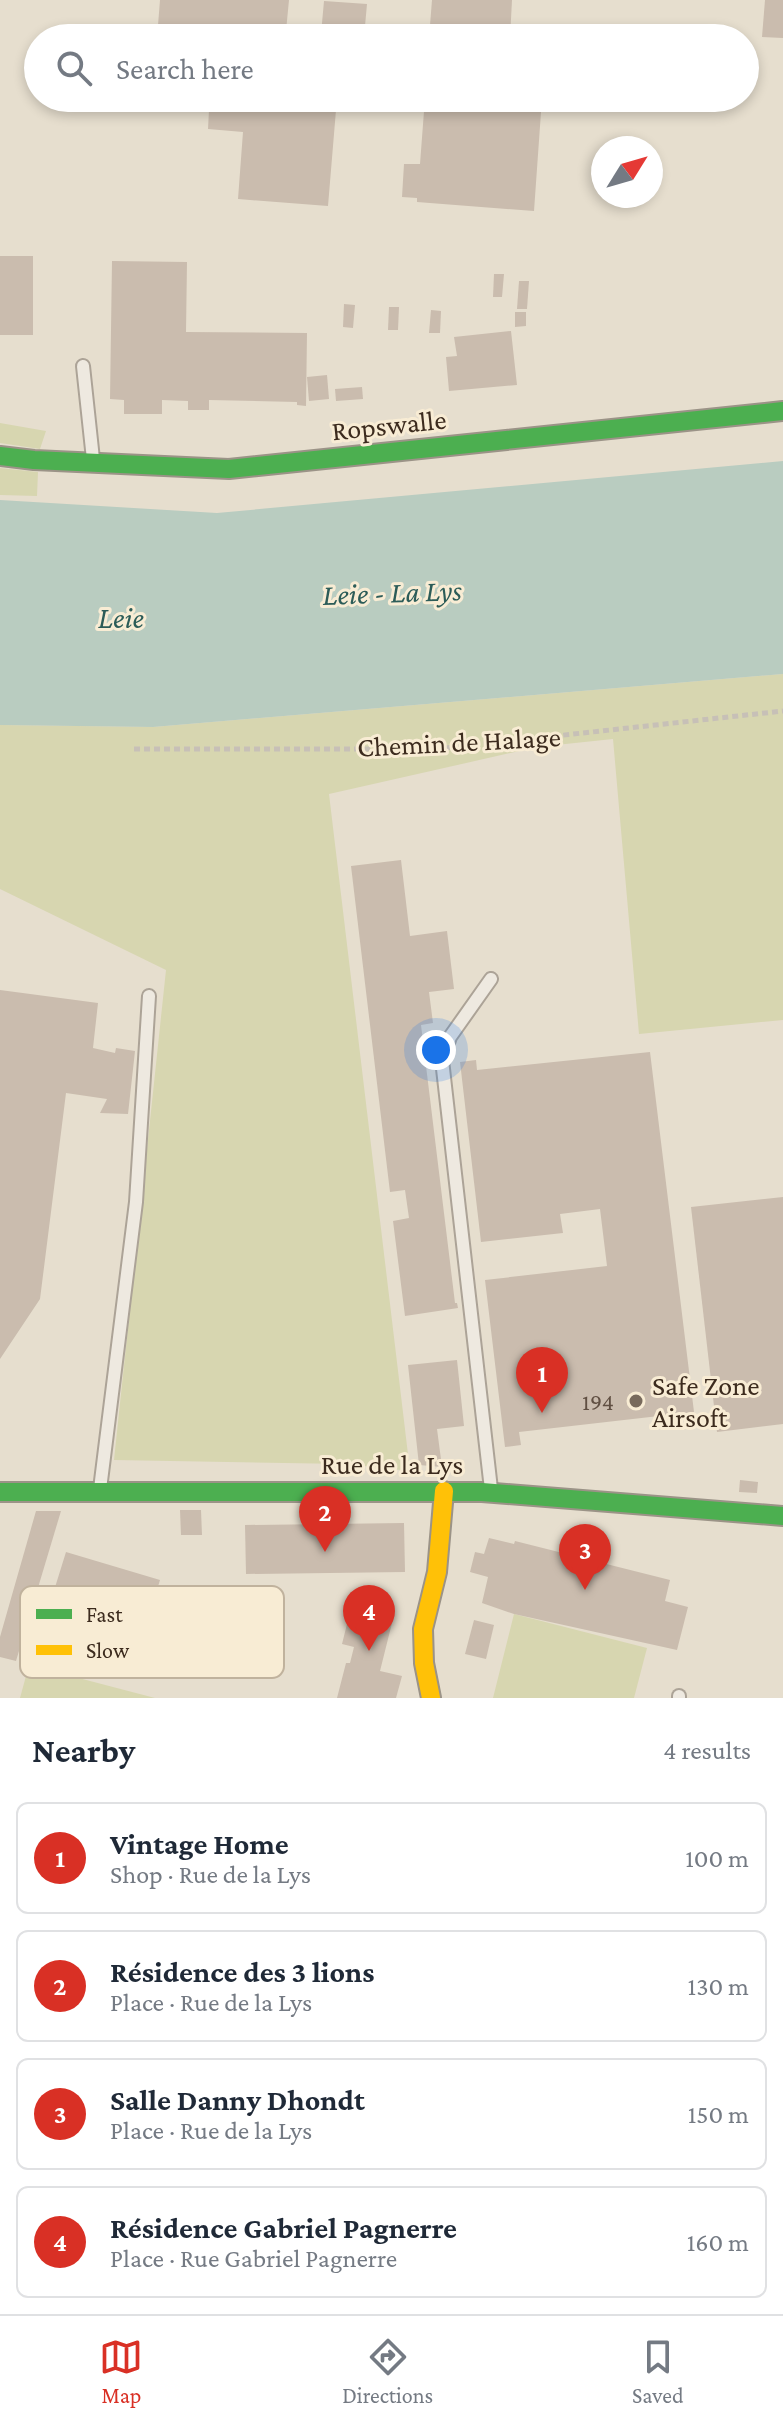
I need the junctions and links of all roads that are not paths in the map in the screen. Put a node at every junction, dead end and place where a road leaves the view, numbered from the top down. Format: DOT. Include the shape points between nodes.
graph roads {
  1 [pos="83,366"];
  2 [pos="783,411"];
  3 [pos="0,456"];
  4 [pos="93,462"];
  5 [pos="491,979"];
  6 [pos="149,996"];
  7 [pos="444,1491"];
  8 [pos="0,1492"];
  9 [pos="492,1492"];
  10 [pos="100,1493"];
  11 [pos="783,1516"];
  12 [pos="431,1698"];
  1 -- 4 [label="lane"];
  2 -- 4 [label="street, Ropswalle" via="229,469"];
  3 -- 4 [label="street, Ropswalle"];
  5 -- 9 [label="lane" via="450,1037 442,1060"];
  6 -- 10 [label="lane" via="136,1202"];
  7 -- 9 [label="street, Rue de la Lys"];
  7 -- 10 [label="street, Rue de la Lys"];
  7 -- 12 [label="street" via="437,1572 423,1629"];
  8 -- 10 [label="street, Rue de la Lys"];
  9 -- 11 [label="street, Rue de la Lys"];
}
